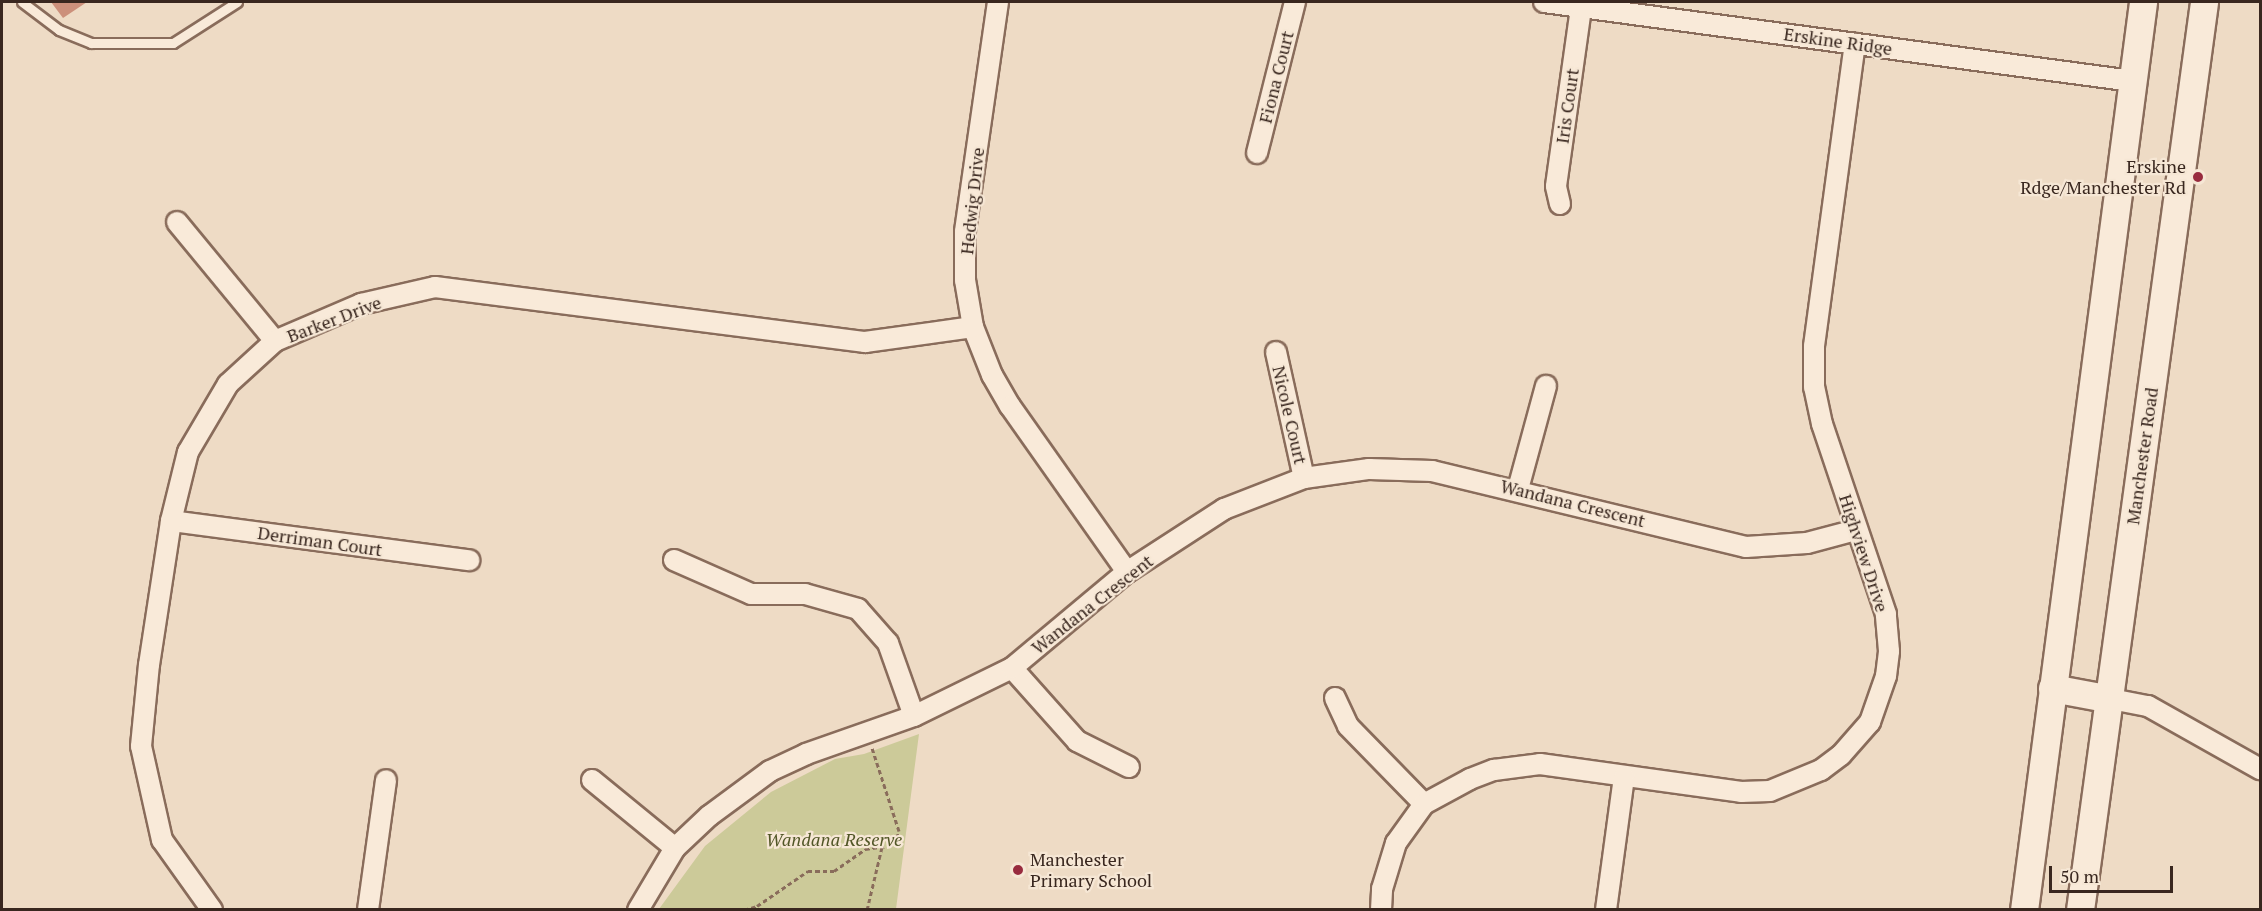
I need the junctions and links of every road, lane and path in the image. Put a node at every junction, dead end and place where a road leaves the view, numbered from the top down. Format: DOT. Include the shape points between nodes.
graph roads {
  1 [pos="22,2"];
  2 [pos="237,2"];
  3 [pos="998,2"];
  4 [pos="1295,2"];
  5 [pos="1544,2"];
  6 [pos="2143,2"];
  7 [pos="2204,2"];
  8 [pos="1581,7"];
  9 [pos="1855,44"];
  10 [pos="2132,81"];
  11 [pos="1257,153"];
  12 [pos="1560,204"];
  13 [pos="177,222"];
  14 [pos="973,327"];
  15 [pos="275,341"];
  16 [pos="1276,352"];
  17 [pos="1546,386"];
  18 [pos="1304,478"];
  19 [pos="1518,489"];
  20 [pos="171,521"];
  21 [pos="1856,530"];
  22 [pos="469,560"];
  23 [pos="674,560"];
  24 [pos="1127,572"];
  25 [pos="1012,668"];
  26 [pos="2052,688"];
  27 [pos="1335,698"];
  28 [pos="2111,699"];
  29 [pos="914,716"];
  30 [pos="868,733"];
  31 [pos="1129,767"];
  32 [pos="2260,769"];
  33 [pos="1624,777"];
  34 [pos="386,780"];
  35 [pos="592,780"];
  36 [pos="1424,804"];
  37 [pos="883,846"];
  38 [pos="675,848"];
  39 [pos="758,908"];
  40 [pos="212,909"];
  41 [pos="368,909"];
  42 [pos="638,909"];
  43 [pos="744,909"];
  44 [pos="867,909"];
  45 [pos="1381,909"];
  46 [pos="1606,909"];
  47 [pos="2024,909"];
  48 [pos="2080,909"];
  1 -- 2 [label="lane" via="60,30 91,43 173,43"];
  3 -- 14 [label="street, Hedwig Drive" via="965,232 965,280"];
  4 -- 11 [label="street, Fiona Court"];
  5 -- 8 [label="street, Erskine Ridge"];
  6 -- 10 [label="main road"];
  7 -- 28 [label="main road, Manchester Road"];
  8 -- 9 [label="street, Erskine Ridge"];
  8 -- 12 [label="street, Iris Court" via="1556,186"];
  9 -- 10 [label="street, Erskine Ridge"];
  9 -- 21 [label="street, Highview Drive" via="1814,346 1814,387"];
  10 -- 26 [label="main road"];
  13 -- 15 [label="street"];
  14 -- 15 [label="street, Barker Drive" via="865,342 435,287 361,304"];
  14 -- 24 [label="street, Hedwig Drive" via="992,375 1010,406"];
  15 -- 20 [label="street, Barker Drive" via="228,384 188,452"];
  16 -- 18 [label="street, Nicole Court"];
  17 -- 19 [label="street"];
  18 -- 19 [label="street, Wandana Crescent" via="1369,469 1432,471"];
  18 -- 24 [label="street, Wandana Crescent" via="1224,509"];
  19 -- 21 [label="street, Wandana Crescent" via="1746,547 1807,543"];
  20 -- 22 [label="street, Derriman Court"];
  20 -- 40 [label="street, Barker Drive" via="141,746 162,840"];
  21 -- 33 [label="street, Highview Drive" via="1886,614 1889,651 1886,676 1870,722 1841,755 1821,770 1770,791 1741,792"];
  23 -- 29 [label="street" via="751,594 805,594 858,609 888,643"];
  24 -- 25 [label="street, Wandana Crescent"];
  25 -- 29 [label="street, Wandana Crescent"];
  25 -- 31 [label="street" via="1077,741"];
  26 -- 28 [label="main road"];
  26 -- 47 [label="main road"];
  27 -- 36 [label="street" via="1347,726"];
  28 -- 32 [label="street" via="2148,706"];
  28 -- 48 [label="main road, Manchester Road"];
  29 -- 30 [label="street, Wandana Crescent"];
  30 -- 37 [label="path" via="899,831 894,844"];
  30 -- 38 [label="street, Wandana Crescent" via="806,754 771,771 709,816"];
  33 -- 36 [label="street, Highview Drive" via="1540,764 1494,770"];
  33 -- 46 [label="street"];
  34 -- 41 [label="street"];
  35 -- 38 [label="street"];
  36 -- 45 [label="street, Highview Drive" via="1396,843 1382,889"];
  37 -- 39 [label="path" via="865,849 834,870 808,871"];
  37 -- 44 [label="path"];
  38 -- 42 [label="street, Wandana Crescent"];
  39 -- 43 [label="path"];
}
